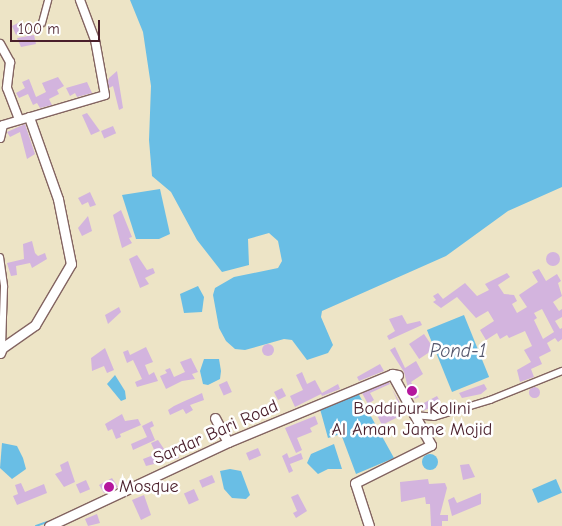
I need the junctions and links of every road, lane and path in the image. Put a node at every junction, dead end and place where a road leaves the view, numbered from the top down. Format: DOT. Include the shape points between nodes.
graph roads {
  1 [pos="48,0"];
  2 [pos="80,0"];
  3 [pos="42,23"];
  4 [pos="0,44"];
  5 [pos="29,117"];
  6 [pos="19,120"];
  7 [pos="0,138"];
  8 [pos="0,257"];
  9 [pos="1,350"];
  10 [pos="562,371"];
  11 [pos="413,415"];
  12 [pos="215,418"];
  13 [pos="228,442"];
  14 [pos="49,526"];
  15 [pos="369,526"];
  1 -- 3 [label="street"];
  2 -- 5 [label="street" via="95,40 105,94"];
  4 -- 6 [label="street" via="10,62 7,88"];
  5 -- 6 [label="street"];
  5 -- 9 [label="main road" via="58,200 71,264 35,325"];
  6 -- 7 [label="street" via="3,125"];
  8 -- 9 [label="street" via="4,286"];
  10 -- 11 [label="street" via="490,400 434,417"];
  11 -- 13 [label="main road, Sardar Bari Road" via="395,374"];
  11 -- 15 [label="main road" via="431,445 355,483"];
  12 -- 13 [label="main road"];
  13 -- 14 [label="main road, Sardar Bari Road"];
}
